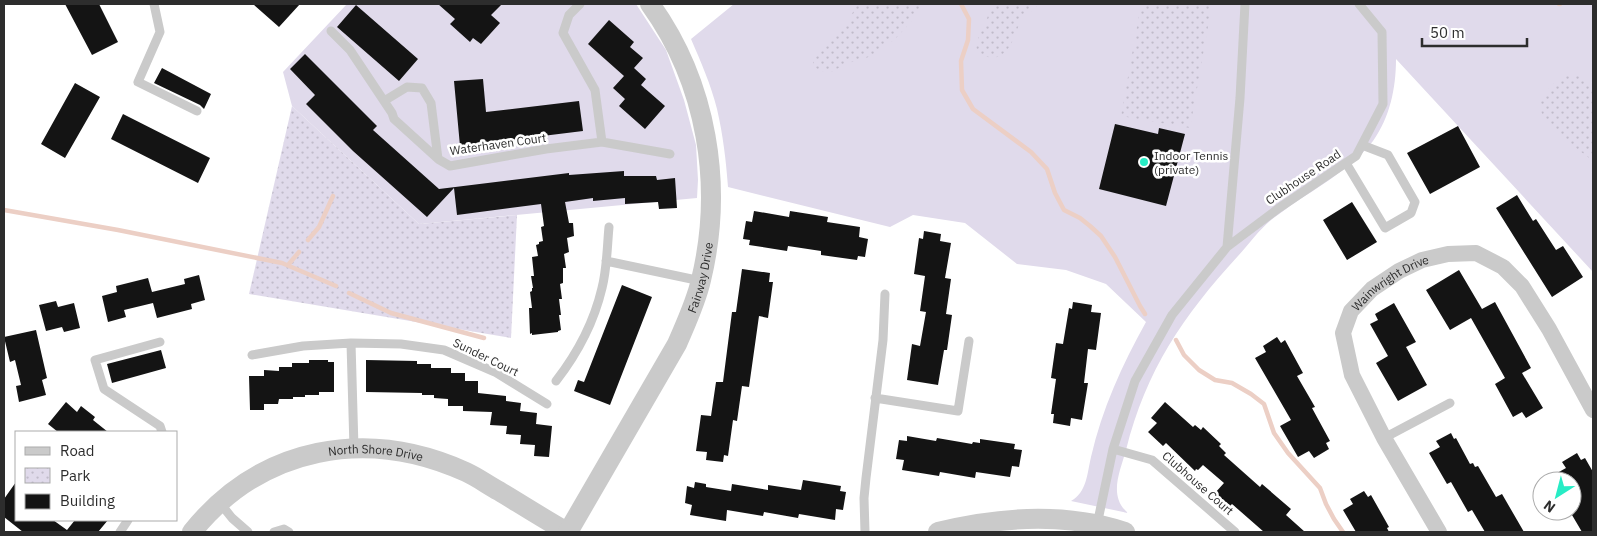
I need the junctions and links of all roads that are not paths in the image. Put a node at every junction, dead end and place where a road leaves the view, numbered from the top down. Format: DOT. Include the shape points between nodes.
graph roads {
  1 [pos="154,4"];
  2 [pos="580,4"];
  3 [pos="650,4"];
  4 [pos="1245,4"];
  5 [pos="1359,4"];
  6 [pos="331,31"];
  7 [pos="384,101"];
  8 [pos="197,112"];
  9 [pos="602,142"];
  10 [pos="1362,145"];
  11 [pos="670,154"];
  12 [pos="438,159"];
  13 [pos="1346,163"];
  14 [pos="609,227"];
  15 [pos="1227,247"];
  16 [pos="606,261"];
  17 [pos="701,282"];
  18 [pos="885,294"];
  19 [pos="969,341"];
  20 [pos="160,342"];
  21 [pos="351,344"];
  22 [pos="252,355"];
  23 [pos="556,381"];
  24 [pos="875,398"];
  25 [pos="1450,403"];
  26 [pos="547,404"];
  27 [pos="1593,410"];
  28 [pos="162,431"];
  29 [pos="1384,438"];
  30 [pos="354,448"];
  31 [pos="1113,449"];
  32 [pos="220,503"];
  33 [pos="127,521"];
  34 [pos="1097,525"];
  35 [pos="120,532"];
  36 [pos="192,532"];
  37 [pos="248,532"];
  38 [pos="274,532"];
  39 [pos="289,532"];
  40 [pos="568,532"];
  41 [pos="866,532"];
  42 [pos="938,532"];
  43 [pos="1125,532"];
  44 [pos="1235,532"];
  45 [pos="1439,532"];
  1 -- 8 [label="lane" via="160,32 138,82"];
  2 -- 9 [label="lane" via="569,16 563,33 595,90"];
  3 -- 17 [label="street, Fairway Drive" via="676,46 690,78 708,148 711,221"];
  4 -- 15 [label="lane"];
  5 -- 10 [label="lane, Clubhouse Road" via="1382,32 1383,104"];
  6 -- 7 [label="lane, Waterhaven Court" via="350,50"];
  7 -- 12 [label="lane, Waterhaven Court" via="394,119"];
  7 -- 12 [label="lane" via="407,86 422,88 431,103"];
  9 -- 11 [label="lane, Waterhaven Court"];
  9 -- 12 [label="lane, Waterhaven Court" via="450,166"];
  10 -- 13 [label="lane, Clubhouse Road" via="1356,156"];
  10 -- 13 [label="lane" via="1388,155 1415,202 1411,213 1385,228"];
  13 -- 15 [label="lane, Clubhouse Road"];
  14 -- 16 [label="lane"];
  15 -- 31 [label="lane, Clubhouse Road" via="1172,315 1135,381"];
  16 -- 17 [label="lane"];
  16 -- 23 [label="lane" via="602,287 589,326"];
  17 -- 40 [label="street, Fairway Drive" via="672,353"];
  18 -- 24 [label="lane"];
  19 -- 24 [label="lane" via="958,411"];
  20 -- 28 [label="lane" via="95,360 104,390 160,426"];
  21 -- 22 [label="lane, Sunder Court" via="303,346"];
  21 -- 26 [label="lane, Sunder Court" via="401,344 444,350 495,372"];
  21 -- 30 [label="lane"];
  24 -- 41 [label="lane" via="864,498"];
  25 -- 29 [label="lane"];
  27 -- 29 [label="street, Wainwright Drive" via="1522,286 1503,267 1476,253 1448,254 1422,260 1399,271 1372,289 1350,311 1343,334 1352,375"];
  29 -- 45 [label="street, Wainwright Drive"];
  30 -- 32 [label="street, North Shore Drive" via="308,454 284,462 257,476"];
  30 -- 40 [label="street, North Shore Drive" via="415,454 440,462 468,473"];
  31 -- 34 [label="lane, Clubhouse Road"];
  31 -- 44 [label="lane, Clubhouse Court" via="1152,460"];
  32 -- 36 [label="street, North Shore Drive"];
  32 -- 37 [label="lane"];
  33 -- 35 [label="lane"];
  34 -- 42 [label="street" via="1018,518"];
  34 -- 43 [label="street"];
  38 -- 39 [label="lane" via="284,529"];
}
